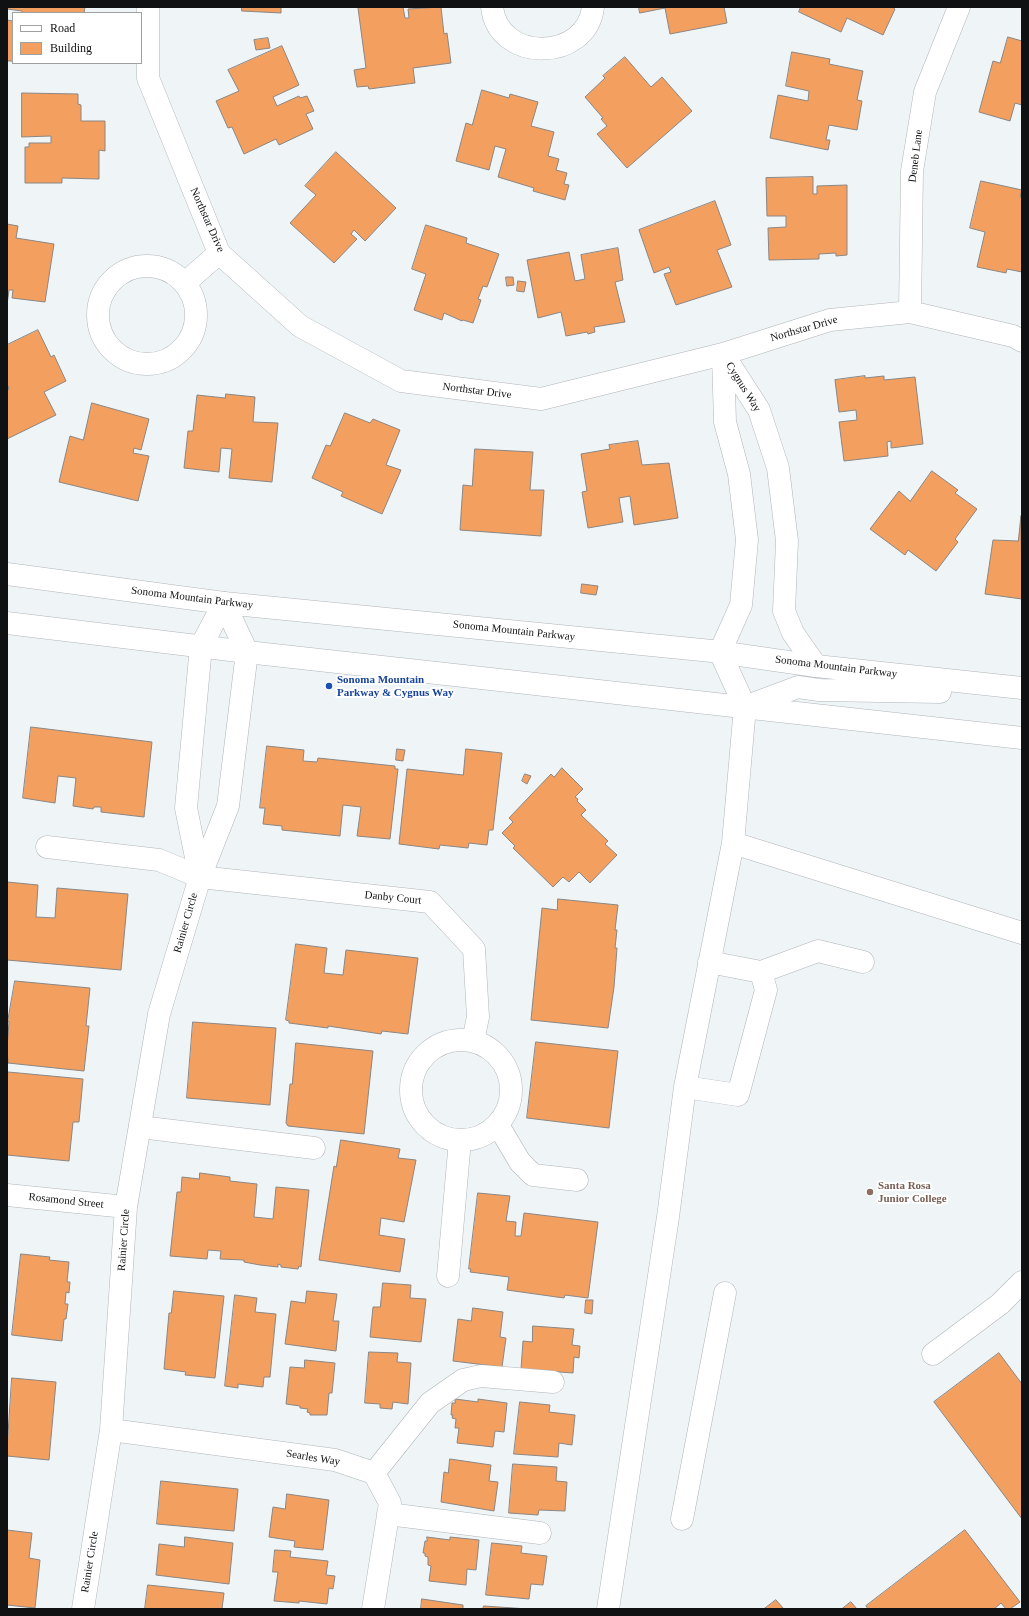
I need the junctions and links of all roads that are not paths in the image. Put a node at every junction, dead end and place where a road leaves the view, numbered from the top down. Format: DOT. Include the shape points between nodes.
graph roads {
  1 [pos="148,7"];
  2 [pos="492,7"];
  3 [pos="594,7"];
  4 [pos="960,7"];
  5 [pos="219,253"];
  6 [pos="185,283"];
  7 [pos="910,312"];
  8 [pos="1022,341"];
  9 [pos="723,354"];
  10 [pos="7,574"];
  11 [pos="224,603"];
  12 [pos="7,623"];
  13 [pos="201,646"];
  14 [pos="247,652"];
  15 [pos="720,652"];
  16 [pos="816,666"];
  17 [pos="1022,688"];
  18 [pos="1022,693"];
  19 [pos="745,707"];
  20 [pos="1022,738"];
  21 [pos="733,843"];
  22 [pos="46,847"];
  23 [pos="200,877"];
  24 [pos="1022,933"];
  25 [pos="709,962"];
  26 [pos="863,962"];
  27 [pos="761,972"];
  28 [pos="473,1041"];
  29 [pos="685,1087"];
  30 [pos="498,1125"];
  31 [pos="140,1127"];
  32 [pos="460,1140"];
  33 [pos="314,1148"];
  34 [pos="577,1180"];
  35 [pos="7,1195"];
  36 [pos="126,1207"];
  37 [pos="448,1276"];
  38 [pos="1022,1282"];
  39 [pos="725,1293"];
  40 [pos="933,1354"];
  41 [pos="553,1382"];
  42 [pos="111,1430"];
  43 [pos="374,1473"];
  44 [pos="388,1514"];
  45 [pos="682,1519"];
  46 [pos="540,1533"];
  47 [pos="83,1609"];
  48 [pos="373,1609"];
  49 [pos="608,1609"];
  1 -- 5 [label="street, Northstar Drive" via="148,78"];
  2 -- 3 [label="street" via="499,27 511,39 525,47 542,50 559,47 574,40 585,27"];
  4 -- 7 [label="street, Deneb Lane" via="925,92 912,171"];
  5 -- 6 [label="street"];
  5 -- 9 [label="street, Northstar Drive" via="300,326 401,381 541,399"];
  6 -- 6 [label="street" via="160,267 144,265 116,276 106,287 99,301 97,316 99,331 107,345 118,356 132,363 148,365 164,362 178,354 188,343 195,328 195,305"];
  7 -- 8 [label="street, Northstar Drive" via="1014,336"];
  7 -- 9 [label="street, Northstar Drive" via="830,320"];
  9 -- 15 [label="street, Cygnus Way" via="726,422 738,474 747,540 741,605"];
  9 -- 16 [label="street, Cygnus Way" via="759,410 778,468 787,541 784,611 793,633"];
  10 -- 11 [label="street, Sonoma Mountain Parkway"];
  11 -- 13 [label="street, Rainier Circle"];
  11 -- 14 [label="street"];
  11 -- 15 [label="street, Sonoma Mountain Parkway"];
  12 -- 13 [label="street"];
  13 -- 14 [label="street"];
  13 -- 23 [label="street, Rainier Circle" via="186,808"];
  14 -- 19 [label="street"];
  14 -- 23 [label="street, Rainier Circle" via="228,806"];
  15 -- 16 [label="street, Sonoma Mountain Parkway"];
  15 -- 19 [label="street"];
  16 -- 17 [label="street, Sonoma Mountain Parkway"];
  18 -- 19 [label="street" via="819,690 798,687"];
  19 -- 20 [label="street"];
  19 -- 21 [label="street"];
  21 -- 24 [label="street"];
  21 -- 25 [label="street"];
  22 -- 23 [label="street, Danby Court" via="159,860"];
  23 -- 28 [label="street, Danby Court" via="430,902 474,949 478,1017"];
  23 -- 31 [label="street, Rainier Circle" via="159,1014"];
  25 -- 27 [label="street"];
  25 -- 29 [label="street"];
  26 -- 27 [label="street" via="818,951"];
  27 -- 29 [label="street" via="766,990 738,1095"];
  28 -- 30 [label="street" via="489,1048 501,1060 509,1076 511,1093 507,1110"];
  28 -- 32 [label="street" via="457,1040 442,1044 428,1052 418,1064 412,1078 410,1094 414,1109 422,1123 433,1133 450,1140"];
  29 -- 49 [label="street" via="668,1217"];
  30 -- 32 [label="street" via="484,1135 467,1141"];
  30 -- 34 [label="street" via="520,1162 533,1175"];
  31 -- 33 [label="street"];
  31 -- 36 [label="street, Rainier Circle"];
  32 -- 37 [label="street"];
  35 -- 36 [label="street, Rosamond Street"];
  36 -- 42 [label="street, Rainier Circle"];
  38 -- 40 [label="street" via="1000,1304"];
  39 -- 45 [label="street"];
  41 -- 43 [label="street" via="482,1376 463,1380 430,1403"];
  42 -- 43 [label="street, Searles Way" via="335,1460"];
  42 -- 47 [label="street, Rainier Circle"];
  43 -- 44 [label="street" via="390,1503"];
  44 -- 46 [label="street"];
  44 -- 48 [label="street"];
}
